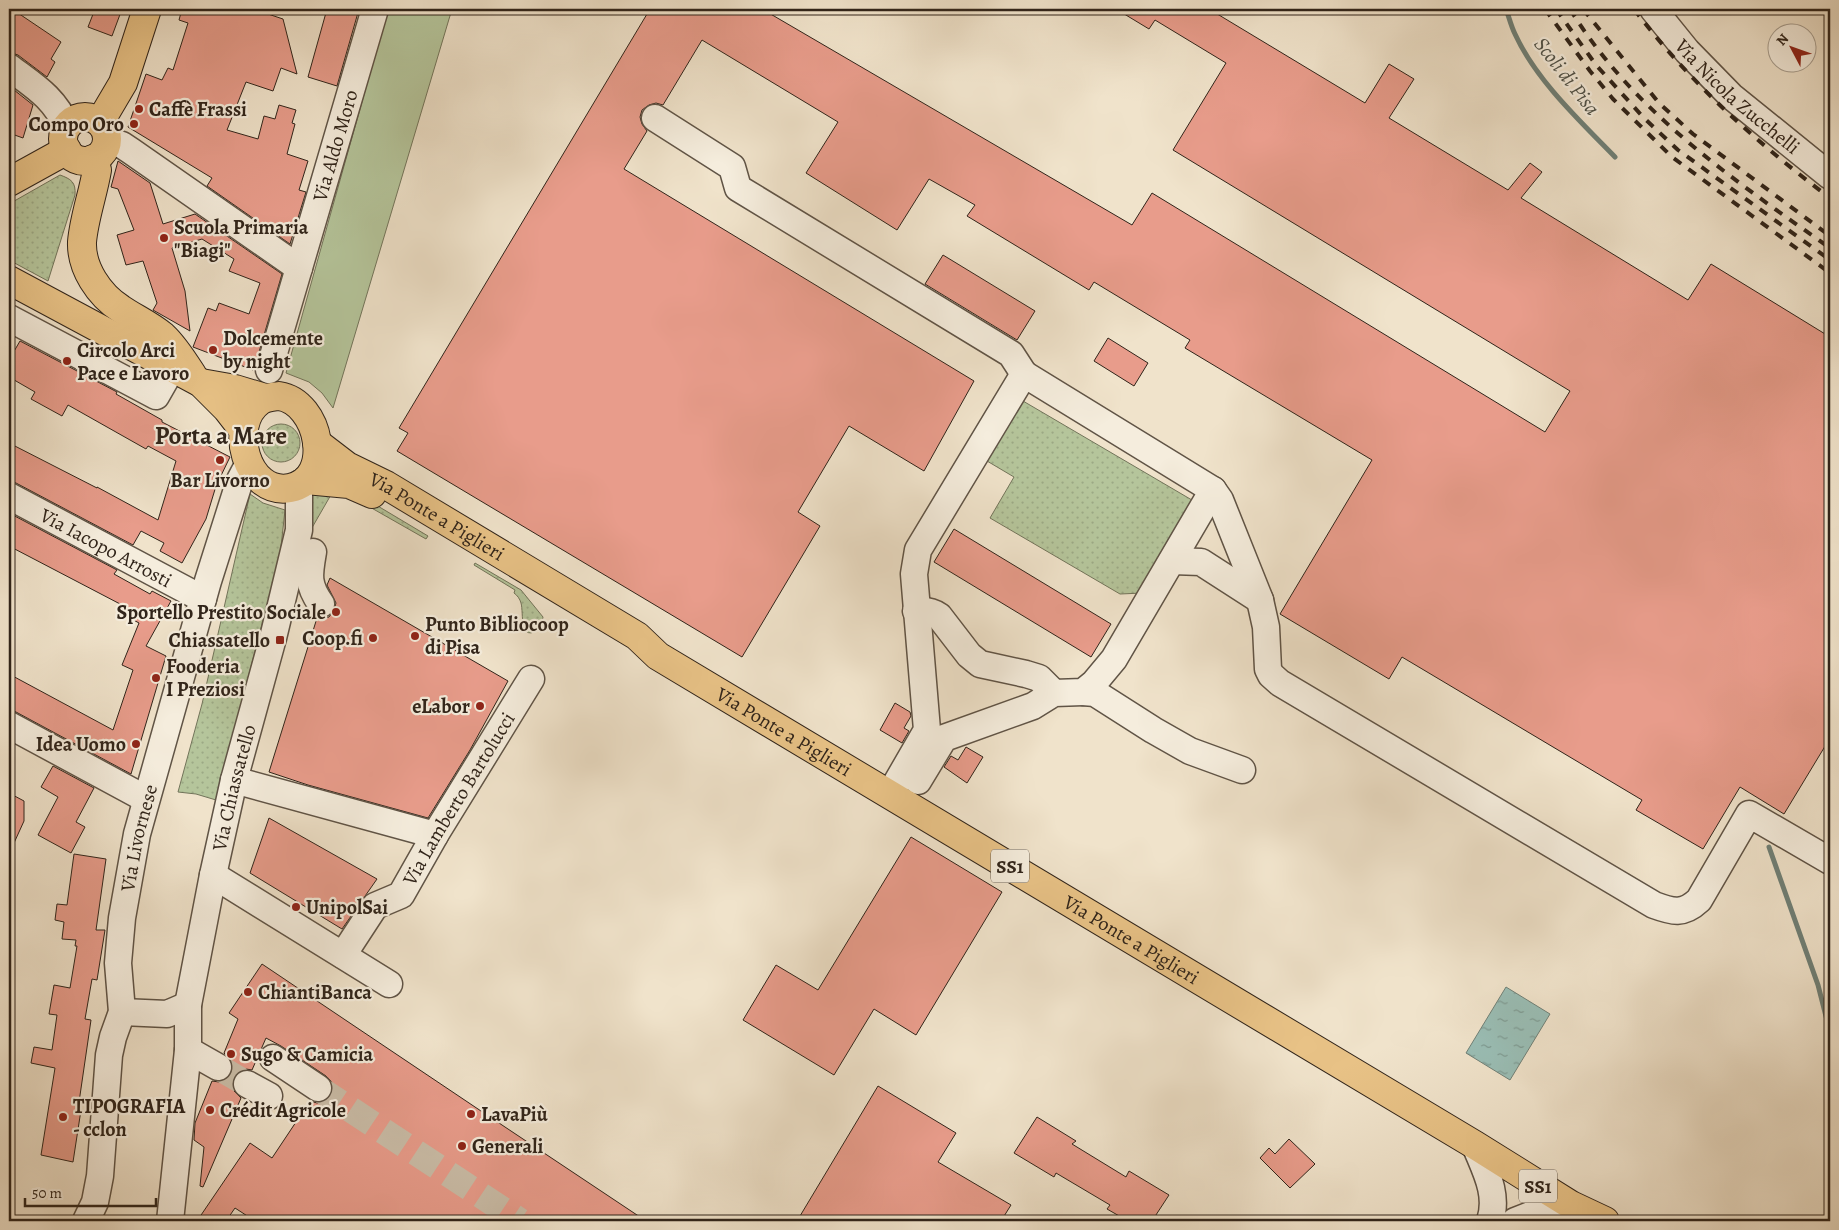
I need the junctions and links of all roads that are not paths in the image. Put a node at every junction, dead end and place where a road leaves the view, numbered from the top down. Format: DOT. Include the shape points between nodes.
graph roads {
  1 [pos="147,9"];
  2 [pos="375,9"];
  3 [pos="1653,9"];
  4 [pos="9,67"];
  5 [pos="655,118"];
  6 [pos="67,138"];
  7 [pos="100,140"];
  8 [pos="1830,176"];
  9 [pos="9,182"];
  10 [pos="299,268"];
  11 [pos="9,280"];
  12 [pos="9,318"];
  13 [pos="270,370"];
  14 [pos="1024,374"];
  15 [pos="189,377"];
  16 [pos="265,398"];
  17 [pos="244,431"];
  18 [pos="317,443"];
  19 [pos="248,463"];
  20 [pos="303,482"];
  21 [pos="1213,490"];
  22 [pos="9,496"];
  23 [pos="310,551"];
  24 [pos="1172,561"];
  25 [pos="203,599"];
  26 [pos="1260,600"];
  27 [pos="321,604"];
  28 [pos="916,611"];
  29 [pos="658,656"];
  30 [pos="531,679"];
  31 [pos="1083,692"];
  32 [pos="1054,693"];
  33 [pos="9,725"];
  34 [pos="1242,770"];
  35 [pos="234,780"];
  36 [pos="146,799"];
  37 [pos="897,799"];
  38 [pos="435,835"];
  39 [pos="1830,861"];
  40 [pos="213,875"];
  41 [pos="384,919"];
  42 [pos="349,959"];
  43 [pos="389,984"];
  44 [pos="188,1005"];
  45 [pos="122,1012"];
  46 [pos="188,1050"];
  47 [pos="274,1058"];
  48 [pos="218,1067"];
  49 [pos="247,1084"];
  50 [pos="318,1088"];
  51 [pos="270,1096"];
  52 [pos="1475,1145"];
  53 [pos="1570,1205"];
  54 [pos="86,1221"];
  55 [pos="170,1221"];
  56 [pos="1490,1221"];
  57 [pos="1515,1221"];
  58 [pos="1605,1221"];
  1 -- 7 [label="main road"];
  2 -- 10 [label="street, Via Aldo Moro"];
  3 -- 8 [label="street, Via Nicola Zucchelli" via="1731,96"];
  4 -- 6 [label="street" via="49,98 62,114"];
  5 -- 14 [label="street" via="732,167 738,188 1011,354"];
  6 -- 7 [label="main road" via="76,158 86,160"];
  6 -- 7 [label="main road" via="72,121 90,117"];
  6 -- 9 [label="main road"];
  7 -- 10 [label="street" via="132,151"];
  7 -- 15 [label="main road" via="82,242 89,272 110,301 164,337 185,363"];
  10 -- 13 [label="street, Via Aldo Moro"];
  11 -- 15 [label="main road"];
  12 -- 15 [label="street" via="156,396"];
  14 -- 21 [label="street"];
  14 -- 28 [label="street" via="918,550 914,574"];
  15 -- 16 [label="main road"];
  15 -- 17 [label="main road" via="228,409"];
  16 -- 17 [label="main road" via="253,408"];
  16 -- 18 [label="main road" via="284,397 297,403 312,422"];
  17 -- 19 [label="main road"];
  18 -- 20 [label="main road" via="316,462"];
  18 -- 29 [label="main road, Via Ponte a Piglieri" via="347,466 386,485 630,632"];
  19 -- 20 [label="main road" via="262,480 276,487 288,488"];
  19 -- 25 [label="street, Via Livornese"];
  20 -- 23 [label="street, Via Chiassatello" via="299,530"];
  20 -- 29 [label="main road, Via Ponte a Piglieri" via="350,484 363,489 596,628"];
  21 -- 24 [label="street"];
  21 -- 26 [label="street" via="1220,500"];
  22 -- 25 [label="street, Via Iacopo Arrosti"];
  23 -- 27 [label="street" via="310,581"];
  23 -- 35 [label="street, Via Chiassatello" via="273,638"];
  24 -- 26 [label="street" via="1201,562"];
  24 -- 31 [label="street" via="1114,659"];
  25 -- 36 [label="street, Via Livornese"];
  26 -- 39 [label="street" via="1266,627 1268,669 1275,679 1654,905 1678,912 1693,906 1749,814"];
  28 -- 32 [label="street" via="940,616 969,655 980,664 1040,678"];
  28 -- 37 [label="street" via="927,730"];
  29 -- 37 [label="main road, Via Ponte a Piglieri / SS1"];
  30 -- 38 [label="street, Via Lamberto Bartolucci"];
  31 -- 32 [label="street"];
  31 -- 34 [label="street" via="1095,693 1190,751"];
  32 -- 37 [label="street" via="1039,704 944,738"];
  33 -- 36 [label="street"];
  35 -- 38 [label="street"];
  35 -- 40 [label="street, Via Chiassatello"];
  36 -- 45 [label="street, Via Livornese" via="122,918 118,963"];
  37 -- 52 [label="main road, Via Ponte a Piglieri / SS1"];
  38 -- 42 [label="street, Via Lamberto Bartolucci" via="401,895 374,906"];
  40 -- 42 [label="street"];
  40 -- 44 [label="street, Via Chiassatello"];
  41 -- 42 [label="street"];
  42 -- 43 [label="street"];
  44 -- 45 [label="street" via="167,1014"];
  44 -- 46 [label="street, Via Chiassatello"];
  45 -- 54 [label="street, Via Livornese" via="109,1055 100,1176 95,1202"];
  46 -- 48 [label="street"];
  46 -- 55 [label="street, Via Chiassatello"];
  47 -- 50 [label="street"];
  49 -- 51 [label="street"];
  52 -- 53 [label="main road, Via Ponte a Piglieri / SS1"];
  52 -- 56 [label="street" via="1493,1192"];
  53 -- 57 [label="street" via="1546,1209"];
  53 -- 58 [label="main road, Via Ponte a Piglieri / SS1"];
}
